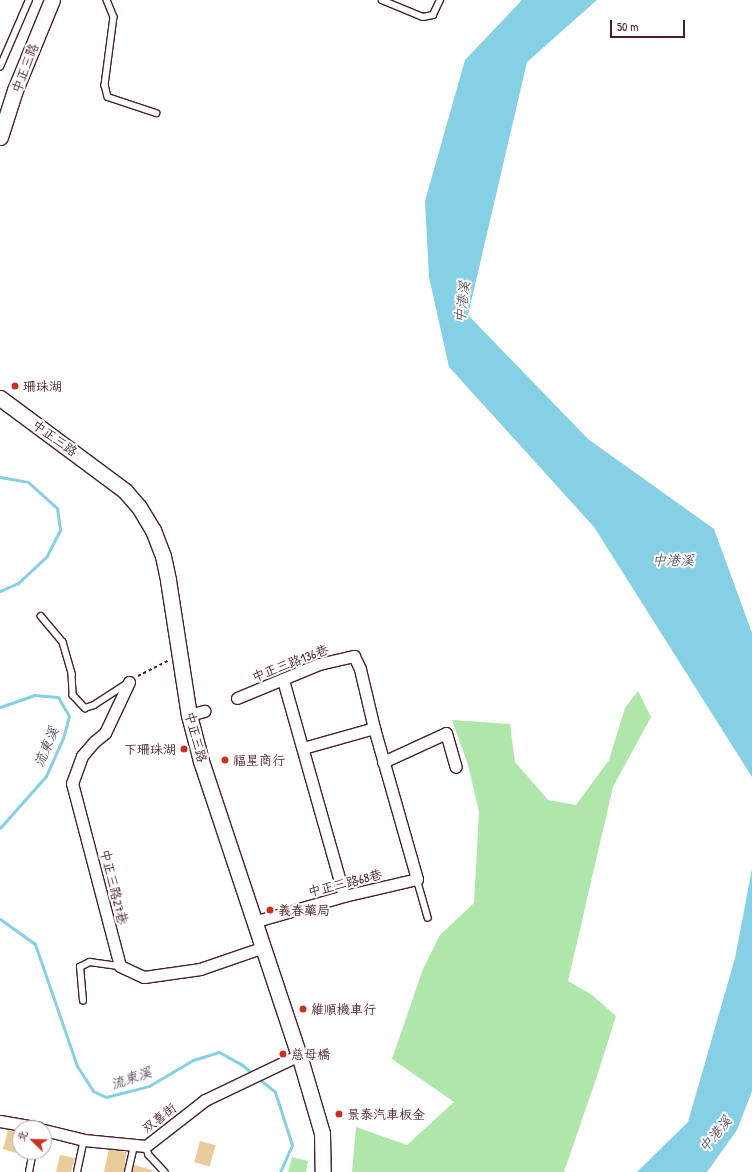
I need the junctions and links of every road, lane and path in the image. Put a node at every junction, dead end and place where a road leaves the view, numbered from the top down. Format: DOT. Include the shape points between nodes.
graph roads {
  1 [pos="30,0"];
  2 [pos="52,0"];
  3 [pos="107,0"];
  4 [pos="382,0"];
  5 [pos="440,0"];
  6 [pos="0,66"];
  7 [pos="156,113"];
  8 [pos="0,137"];
  9 [pos="0,398"];
  10 [pos="41,616"];
  11 [pos="179,655"];
  12 [pos="283,680"];
  13 [pos="129,682"];
  14 [pos="237,698"];
  15 [pos="204,711"];
  16 [pos="189,715"];
  17 [pos="374,728"];
  18 [pos="303,748"];
  19 [pos="383,762"];
  20 [pos="456,767"];
  21 [pos="417,879"];
  22 [pos="344,896"];
  23 [pos="428,917"];
  24 [pos="256,921"];
  25 [pos="264,947"];
  26 [pos="120,966"];
  27 [pos="82,1001"];
  28 [pos="299,1055"];
  29 [pos="0,1120"];
  30 [pos="12,1123"];
  31 [pos="52,1132"];
  32 [pos="84,1140"];
  33 [pos="134,1146"];
  34 [pos="146,1146"];
  35 [pos="31,1160"];
  36 [pos="29,1172"];
  37 [pos="77,1172"];
  38 [pos="128,1172"];
  39 [pos="165,1172"];
  40 [pos="323,1172"];
  1 -- 6 [label="lane"];
  2 -- 8 [label="main road, 中正三路" via="15,90"];
  3 -- 7 [label="lane" via="114,17 106,86 108,97"];
  4 -- 5 [label="lane" via="423,17 433,15"];
  9 -- 11 [label="main road, 中正三路" via="120,487 139,507 153,530 163,556"];
  10 -- 13 [label="lane" via="63,642 72,674 73,695 85,708"];
  11 -- 13 [label="path" via="145,671"];
  11 -- 16 [label="main road, 中正三路"];
  12 -- 14 [label="street, 中正三路136巷"];
  12 -- 17 [label="street, 中正三路136巷" via="319,664 354,656 360,669"];
  12 -- 18 [label="street"];
  13 -- 26 [label="street, 中正三路27巷" via="105,733 82,756 72,783"];
  15 -- 16 [label="street"];
  16 -- 24 [label="main road, 中正三路" via="201,761"];
  17 -- 18 [label="street"];
  17 -- 19 [label="street"];
  18 -- 22 [label="street"];
  19 -- 20 [label="street" via="446,733"];
  19 -- 21 [label="street"];
  21 -- 22 [label="street, 中正三路68巷"];
  21 -- 23 [label="lane"];
  22 -- 24 [label="street, 中正三路68巷"];
  24 -- 25 [label="main road, 中正三路"];
  25 -- 26 [label="street" via="200,969 144,977"];
  25 -- 28 [label="main road, 中正三路"];
  26 -- 27 [label="lane" via="90,962 80,967"];
  28 -- 34 [label="street, 双喜街" via="206,1100"];
  28 -- 40 [label="main road, 中正三路" via="322,1133"];
  29 -- 30 [label="street"];
  31 -- 32 [label="street, 双喜街"];
  32 -- 33 [label="street, 双喜街"];
  32 -- 37 [label="lane"];
  33 -- 34 [label="street, 双喜街"];
  33 -- 38 [label="lane"];
  34 -- 39 [label="lane" via="149,1155"];
  35 -- 36 [label="lane"];
}
